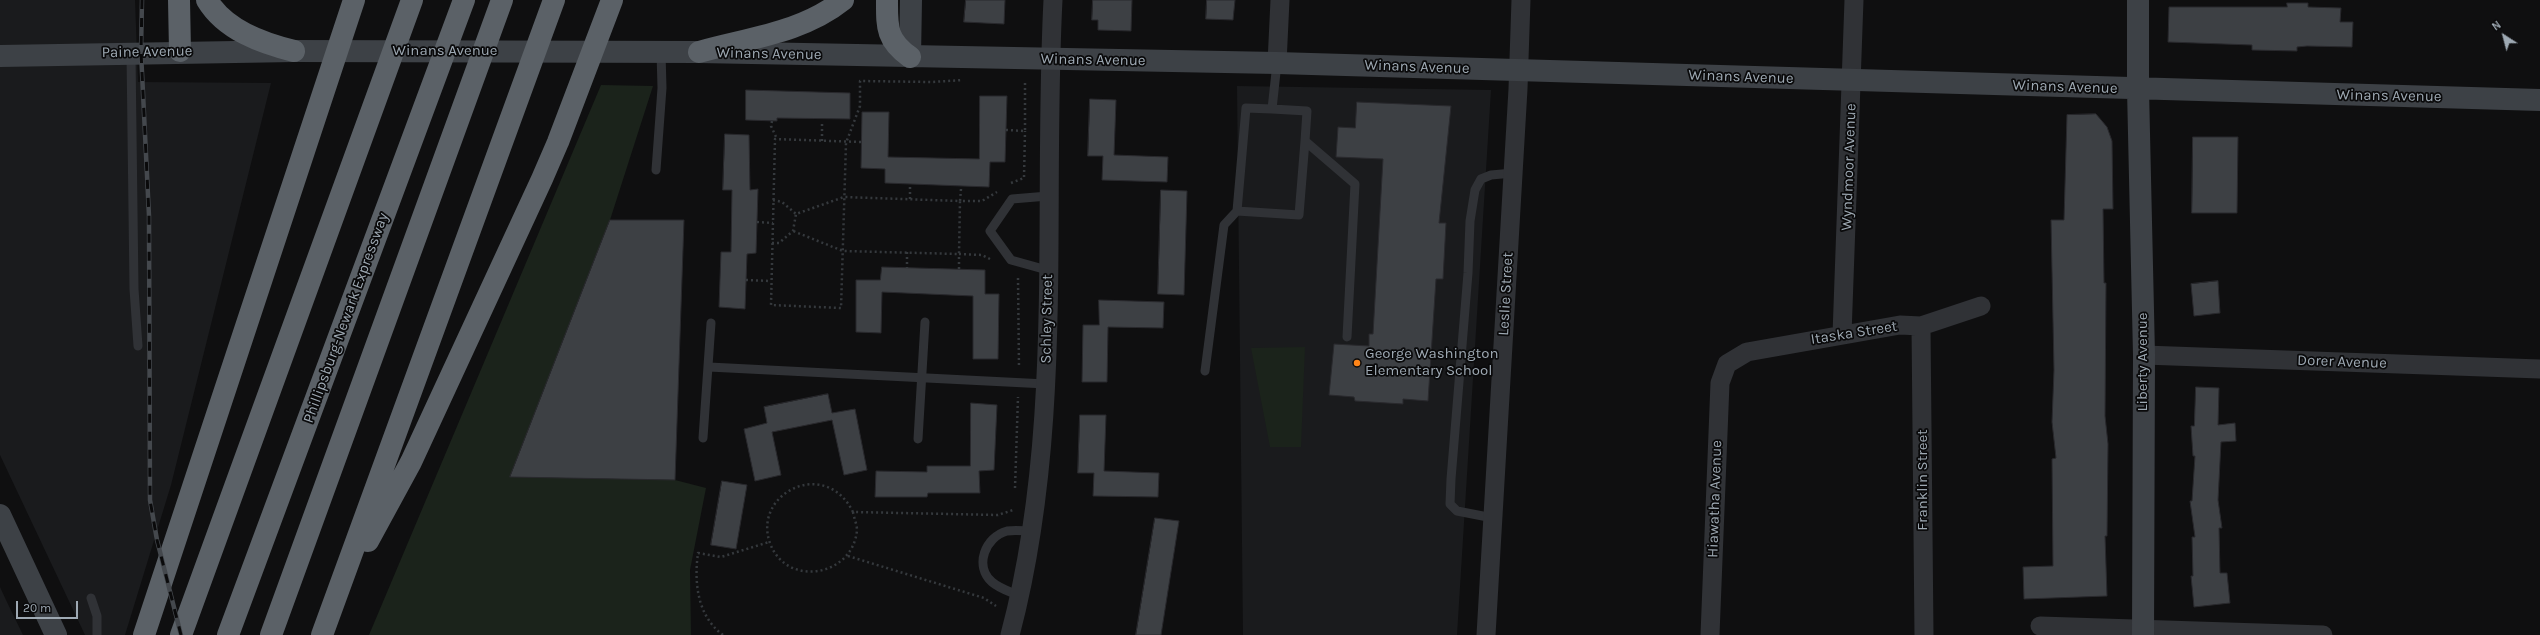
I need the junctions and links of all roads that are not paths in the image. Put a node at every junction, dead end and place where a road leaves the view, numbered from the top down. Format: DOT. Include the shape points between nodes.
graph roads {
  1 [pos="179,0"];
  2 [pos="208,0"];
  3 [pos="354,0"];
  4 [pos="412,0"];
  5 [pos="464,0"];
  6 [pos="502,0"];
  7 [pos="554,0"];
  8 [pos="612,0"];
  9 [pos="843,0"];
  10 [pos="887,0"];
  11 [pos="911,0"];
  12 [pos="1053,0"];
  13 [pos="1280,0"];
  14 [pos="1521,0"];
  15 [pos="1854,0"];
  16 [pos="2138,0"];
  17 [pos="180,51"];
  18 [pos="294,51"];
  19 [pos="661,52"];
  20 [pos="699,52"];
  21 [pos="131,53"];
  22 [pos="0,56"];
  23 [pos="910,57"];
  24 [pos="1049,59"];
  25 [pos="1277,63"];
  26 [pos="1519,70"];
  27 [pos="1852,80"];
  28 [pos="2138,89"];
  29 [pos="2540,100"];
  30 [pos="1272,109"];
  31 [pos="1305,141"];
  32 [pos="656,170"];
  33 [pos="1513,173"];
  34 [pos="1048,196"];
  35 [pos="1237,211"];
  36 [pos="1047,270"];
  37 [pos="1981,306"];
  38 [pos="925,322"];
  39 [pos="711,323"];
  40 [pos="1921,326"];
  41 [pos="1842,335"];
  42 [pos="1347,337"];
  43 [pos="138,346"];
  44 [pos="2144,355"];
  45 [pos="1727,364"];
  46 [pos="709,367"];
  47 [pos="2540,369"];
  48 [pos="1205,371"];
  49 [pos="922,378"];
  50 [pos="1046,384"];
  51 [pos="703,438"];
  52 [pos="918,439"];
  53 [pos="0,515"];
  54 [pos="1493,518"];
  55 [pos="1032,531"];
  56 [pos="1020,596"];
  57 [pos="91,598"];
  58 [pos="333,605"];
  59 [pos="2040,626"];
  60 [pos="2143,633"];
  61 [pos="56,635"];
  62 [pos="97,635"];
  63 [pos="144,635"];
  64 [pos="181,635"];
  65 [pos="228,635"];
  66 [pos="271,635"];
  67 [pos="322,635"];
  68 [pos="1010,635"];
  69 [pos="1486,635"];
  70 [pos="1710,635"];
  71 [pos="1924,635"];
  72 [pos="2323,635"];
  1 -- 17 [label="highway"];
  2 -- 18 [label="highway" via="218,14 239,30 264,42"];
  3 -- 63 [label="highway"];
  4 -- 64 [label="highway"];
  5 -- 65 [label="highway, Phillipsburg-Newark Expressway"];
  6 -- 66 [label="highway"];
  7 -- 58 [label="highway"];
  8 -- 58 [label="highway" via="558,142 468,342 411,462"];
  9 -- 20 [label="highway" via="829,11 801,25"];
  10 -- 23 [label="highway" via="889,35 893,43"];
  11 -- 23 [label="street"];
  12 -- 24 [label="street, Schley Street"];
  13 -- 25 [label="street"];
  14 -- 26 [label="street, Leslie Street"];
  15 -- 27 [label="street, Wyndmoor Avenue"];
  16 -- 28 [label="street, Liberty Avenue"];
  17 -- 18 [label="street, Paine Avenue"];
  17 -- 21 [label="street, Paine Avenue"];
  18 -- 19 [label="street, Winans Avenue"];
  19 -- 20 [label="street, Winans Avenue"];
  19 -- 32 [label="lane" via="662,88"];
  20 -- 23 [label="street, Winans Avenue"];
  21 -- 22 [label="street, Paine Avenue"];
  21 -- 43 [label="lane" via="134,289"];
  23 -- 24 [label="street, Winans Avenue"];
  24 -- 25 [label="street, Winans Avenue"];
  24 -- 34 [label="street, Schley Street"];
  25 -- 26 [label="street, Winans Avenue"];
  25 -- 30 [label="lane"];
  26 -- 27 [label="street, Winans Avenue"];
  26 -- 33 [label="street, Leslie Street"];
  27 -- 28 [label="street, Winans Avenue"];
  27 -- 41 [label="street, Wyndmoor Avenue"];
  28 -- 29 [label="street, Winans Avenue"];
  28 -- 44 [label="street, Liberty Avenue"];
  30 -- 31 [label="lane" via="1307,111"];
  30 -- 35 [label="lane" via="1246,108"];
  31 -- 35 [label="lane" via="1299,215"];
  31 -- 42 [label="lane" via="1355,184"];
  33 -- 54 [label="street, Leslie Street"];
  33 -- 54 [label="lane" via="1491,175 1481,179 1475,190 1470,221 1451,479 1450,504 1456,511"];
  34 -- 36 [label="street, Schley Street"];
  34 -- 36 [label="lane" via="1012,199 990,231 1011,260"];
  35 -- 48 [label="lane" via="1224,225 1221,233"];
  36 -- 50 [label="street, Schley Street"];
  37 -- 40 [label="street, Itaska Street"];
  38 -- 49 [label="lane"];
  39 -- 46 [label="lane"];
  40 -- 41 [label="street, Itaska Street" via="1900,325"];
  40 -- 71 [label="street, Franklin Street"];
  41 -- 45 [label="street, Itaska Street" via="1747,352"];
  44 -- 47 [label="street, Dorer Avenue"];
  44 -- 60 [label="street, Liberty Avenue"];
  45 -- 70 [label="street, Hiawatha Avenue" via="1720,383"];
  46 -- 49 [label="lane"];
  46 -- 51 [label="lane"];
  49 -- 50 [label="lane"];
  49 -- 52 [label="lane"];
  50 -- 55 [label="street, Schley Street"];
  53 -- 61 [label="street"];
  54 -- 69 [label="street, Leslie Street"];
  55 -- 56 [label="street, Schley Street"];
  55 -- 56 [label="lane" via="1008,531 999,534 986,548 983,557 982,567 993,583"];
  56 -- 68 [label="street, Schley Street"];
  57 -- 62 [label="lane" via="98,616"];
  58 -- 67 [label="highway"];
  59 -- 60 [label="street"];
  60 -- 72 [label="street"];
}
